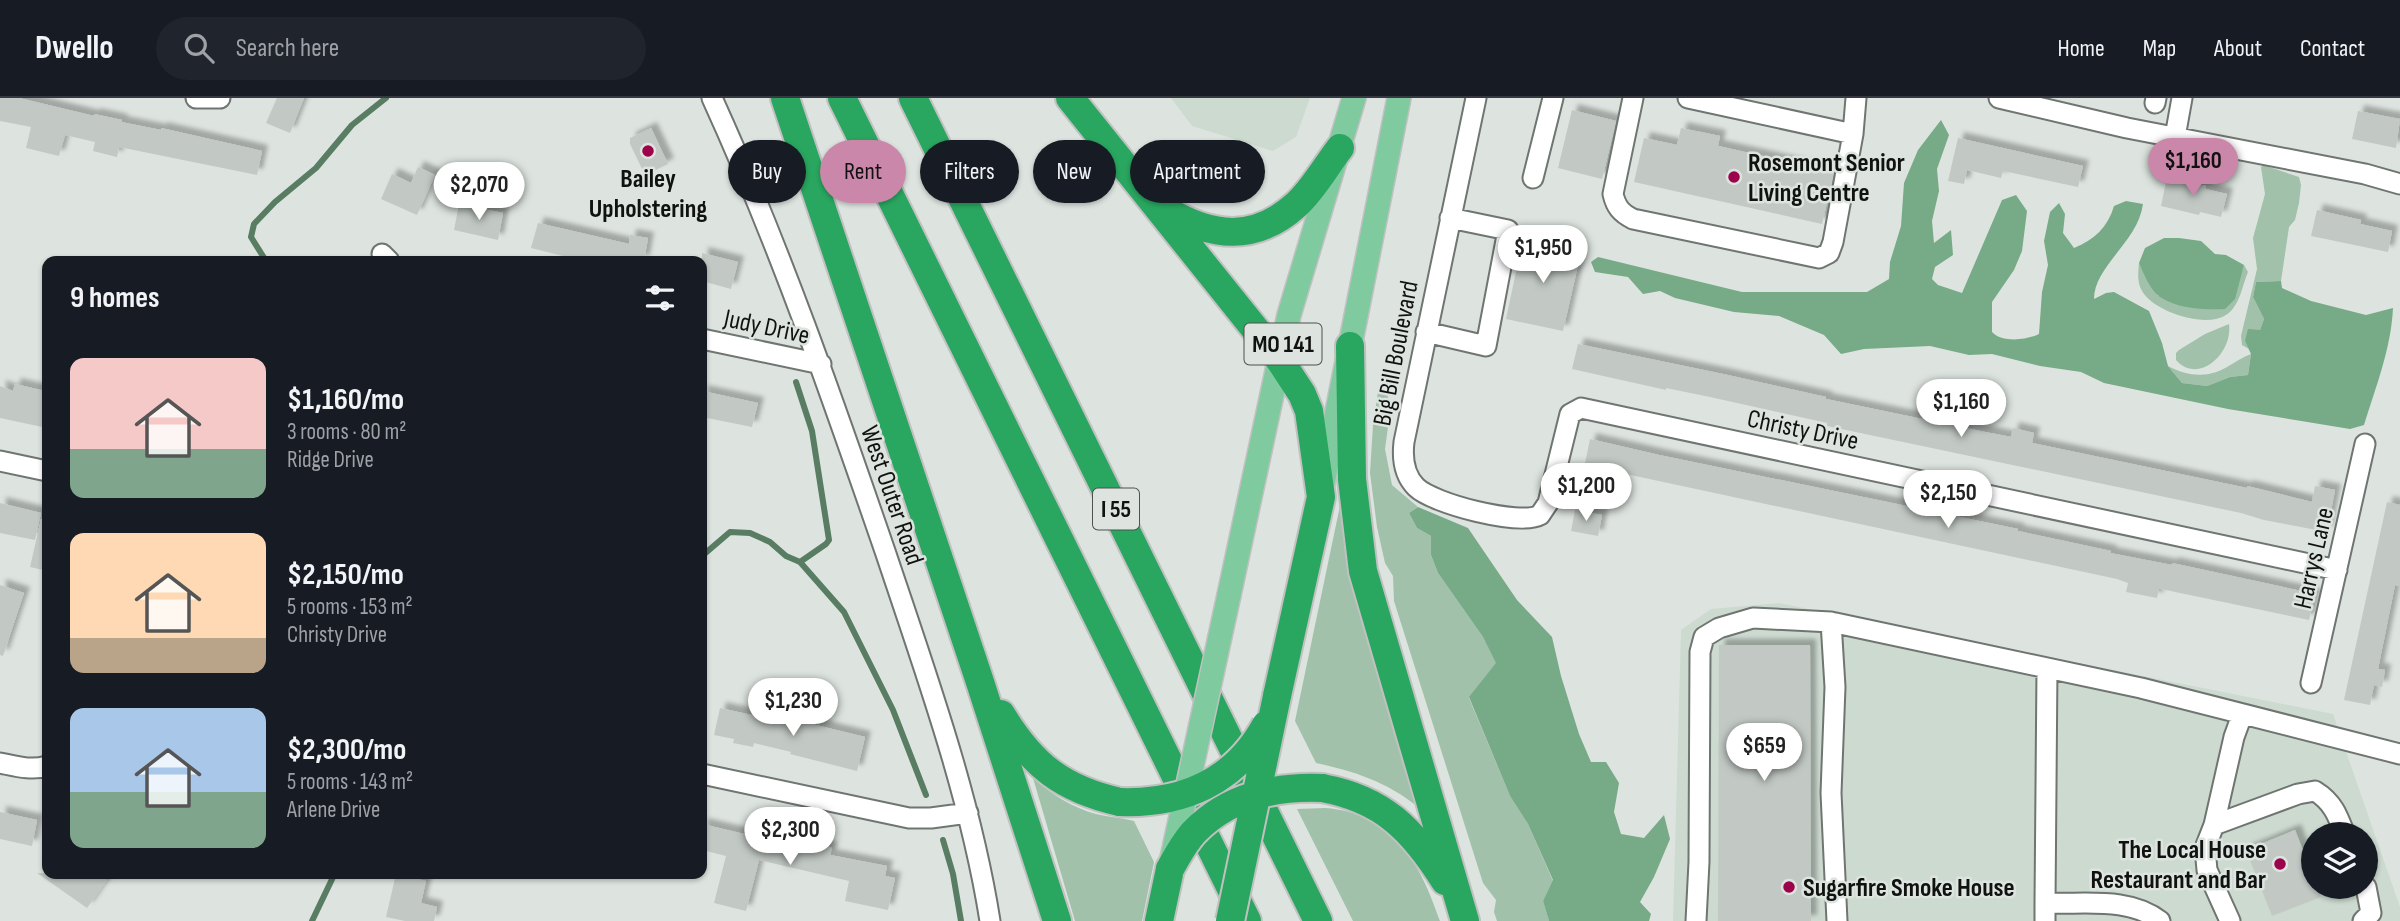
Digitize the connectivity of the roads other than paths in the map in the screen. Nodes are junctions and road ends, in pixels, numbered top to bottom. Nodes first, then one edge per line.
1 (195, 98) edge
2 (220, 98) edge
3 (712, 98) edge
4 (785, 98) edge
5 (842, 98) edge
6 (913, 98) edge
7 (1070, 98) edge
8 (1354, 98) edge
9 (1399, 98) edge
10 (1476, 98) edge
11 (1553, 98) edge
12 (1633, 98) edge
13 (1688, 98) edge
14 (1856, 98) edge
15 (1999, 98) edge
16 (2182, 98) edge
17 (1718, 101) edge
18 (1853, 134) junction
19 (2175, 138) junction
20 (1339, 148) junction
21 (1532, 178) dead end
22 (2400, 184) edge
23 (1157, 204) junction
24 (1450, 218) junction
25 (1426, 332) junction
26 (707, 340) edge
27 (1350, 346) junction
28 (1279, 359) junction
29 (821, 364) junction
30 (2365, 444) dead end
31 (0, 461) edge
32 (42, 470) edge
33 (1321, 497) junction
34 (1540, 515) joint
35 (2337, 570) junction
36 (1831, 622) junction
37 (2048, 668) junction
38 (979, 679) junction
39 (2311, 683) dead end
40 (1276, 703) junction
41 (2242, 715) junction
42 (2400, 754) edge
43 (0, 763) edge
44 (42, 767) edge
45 (707, 775) edge
46 (1185, 794) junction
47 (1256, 794) junction
48 (968, 813) junction
49 (2340, 822) edge
50 (2214, 825) junction
51 (1168, 881) junction
52 (2368, 899) edge
53 (1462, 912) edge
54 (2045, 912) edge
55 (990, 921) edge
56 (1057, 921) edge
57 (1158, 921) edge
58 (1230, 921) edge
59 (1247, 921) edge
60 (1318, 921) edge
61 (1696, 921) edge
62 (1837, 921) edge
63 (2160, 921) edge
64 (2230, 921) edge
65 (2363, 921) edge

1 - 2 street
3 - 29 street, West Outer Road
4 - 38 highway
5 - 59 highway, I 55
6 - 60 highway, I 55
7 - 23 highway
8 - 20 main road, MO 141
9 - 27 main road, MO 141
10 - 24 street, Big Bill Boulevard
11 - 21 street
12 - 18 street
13 - 17 street
14 - 18 street
15 - 19 street
16 - 19 street
17 - 18 street
19 - 22 street
20 - 23 highway
20 - 28 main road, MO 141
23 - 28 highway
24 - 25 street, Big Bill Boulevard
24 - 25 street
25 - 34 street, Big Bill Boulevard
26 - 29 street, Judy Drive
27 - 33 main road, MO 141
27 - 53 highway
28 - 33 highway
28 - 46 main road, MO 141, bridge
29 - 48 street, West Outer Road
30 - 35 street, Harrys Lane
31 - 32 street
33 - 40 highway, MO 141
34 - 35 street, Christy Drive
35 - 39 street, Harrys Lane
36 - 37 street
36 - 61 street
36 - 62 street
37 - 41 street
37 - 54 street
38 - 46 highway, bridge
38 - 56 highway
40 - 46 highway, bridge
40 - 47 highway, MO 141, bridge
41 - 42 street
41 - 50 street
43 - 44 street
45 - 48 street
46 - 51 main road, MO 141, bridge
47 - 51 highway, bridge
47 - 53 highway, bridge
47 - 58 highway, MO 141, bridge
48 - 55 street, West Outer Road
49 - 50 street
50 - 64 street
51 - 57 highway, MO 141
52 - 65 street
54 - 63 street

